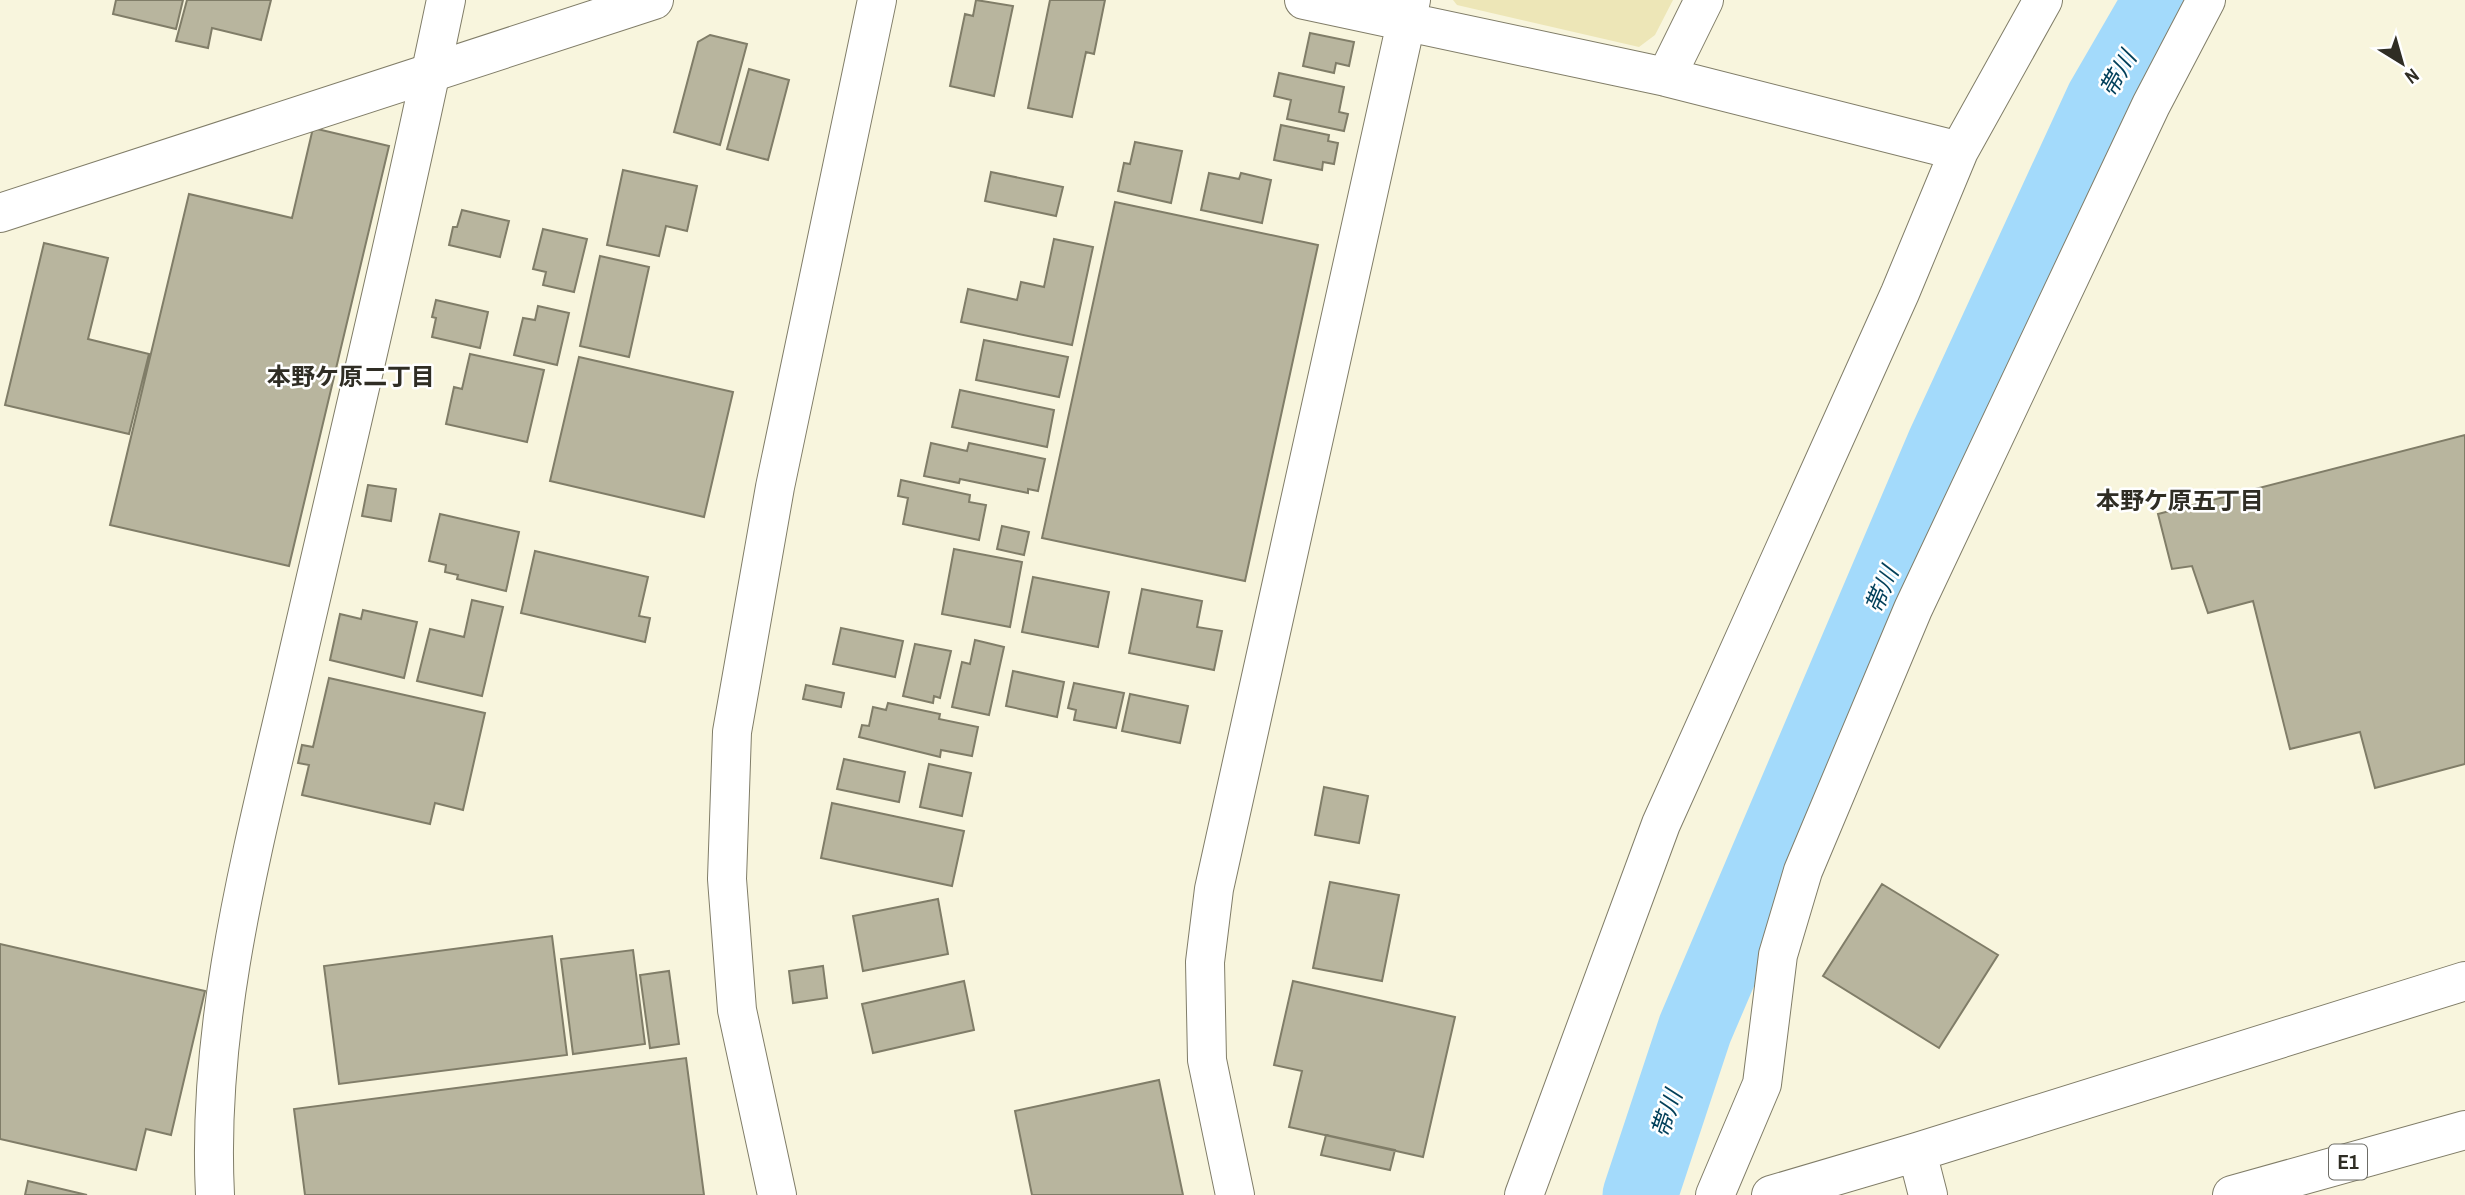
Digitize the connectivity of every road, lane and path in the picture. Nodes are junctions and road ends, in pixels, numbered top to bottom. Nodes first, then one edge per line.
1 (446, 0) edge
2 (654, 0) edge
3 (877, 0) edge
4 (1304, 0) edge
5 (1704, 0) edge
6 (2043, 0) edge
7 (2206, 0) edge
8 (1408, 11) edge
9 (430, 73) junction
10 (1666, 77) junction
11 (1959, 151) junction
12 (0, 213) edge
13 (2465, 981) edge
14 (2465, 1130) edge
15 (1917, 1152) junction
16 (215, 1195) edge
17 (777, 1195) edge
18 (1236, 1195) edge
19 (1524, 1195) edge
20 (1715, 1195) edge
21 (1771, 1195) edge
22 (1928, 1195) edge
23 (2232, 1195) edge

1 - 9 main road
2 - 9 main road
3 - 17 main road
4 - 8 main road
5 - 10 main road
6 - 11 main road
7 - 20 main road
8 - 10 main road
8 - 18 main road
9 - 12 main road
9 - 16 main road
10 - 11 main road
11 - 19 main road
13 - 15 main road
14 - 23 main road, E1
15 - 21 main road
15 - 22 main road

